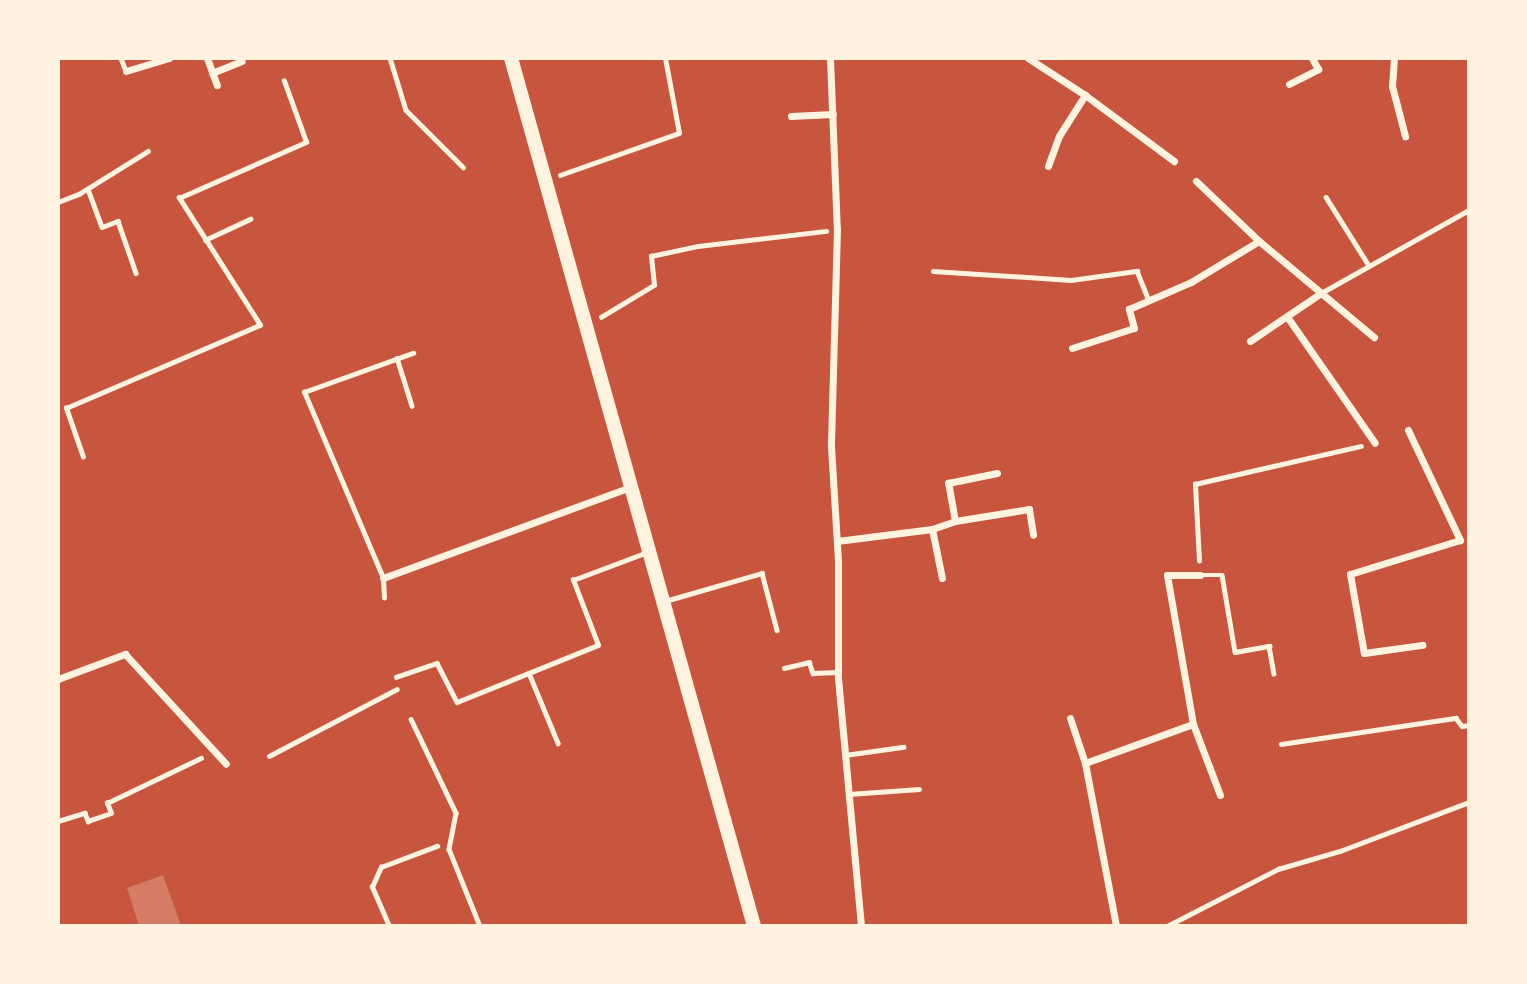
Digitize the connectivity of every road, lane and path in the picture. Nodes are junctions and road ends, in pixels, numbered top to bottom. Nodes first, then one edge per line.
1 (121, 58) edge
2 (169, 58) edge
3 (207, 58) edge
4 (390, 58) edge
5 (511, 58) edge
6 (665, 58) edge
7 (830, 58) edge
8 (1028, 58) edge
9 (1312, 58) edge
10 (1394, 58) edge
11 (242, 61) dead end
12 (126, 71) joint
13 (212, 73) junction
14 (284, 81) dead end
15 (1289, 84) dead end
16 (217, 85) dead end
17 (1085, 95) junction
18 (833, 114) junction
19 (791, 116) dead end
20 (1405, 136) dead end
21 (148, 151) dead end
22 (1174, 161) dead end
23 (463, 166) dead end
24 (1048, 166) dead end
25 (546, 180) junction
26 (1196, 181) dead end
27 (88, 189) junction
28 (1326, 197) dead end
29 (58, 202) edge
30 (1469, 210) edge
31 (250, 219) dead end
32 (837, 229) junction
33 (205, 240) junction
34 (1259, 241) junction
35 (1368, 264) junction
36 (933, 271) dead end
37 (136, 274) dead end
38 (1321, 293) junction
39 (1149, 300) junction
40 (1288, 317) junction
41 (586, 326) junction
42 (1374, 337) dead end
43 (1250, 341) dead end
44 (1072, 348) dead end
45 (413, 353) dead end
46 (397, 358) junction
47 (412, 405) dead end
48 (1408, 430) dead end
49 (1375, 443) joint
50 (83, 457) dead end
51 (997, 473) dead end
52 (631, 486) junction
53 (955, 521) junction
54 (932, 529) junction
55 (1033, 535) dead end
56 (836, 541) junction
57 (649, 551) junction
58 (1200, 575) junction
59 (383, 578) junction
60 (942, 578) dead end
61 (384, 598) dead end
62 (663, 601) junction
63 (777, 630) dead end
64 (1422, 645) dead end
65 (784, 668) dead end
66 (838, 671) junction
67 (529, 673) junction
68 (1274, 674) dead end
69 (396, 677) dead end
70 (58, 679) edge
71 (397, 689) dead end
72 (1070, 718) dead end
73 (411, 719) dead end
74 (1193, 724) junction
75 (1469, 725) edge
76 (558, 743) dead end
77 (1281, 744) dead end
78 (903, 747) dead end
79 (214, 751) junction
80 (845, 755) junction
81 (269, 756) dead end
82 (1085, 762) junction
83 (226, 764) dead end
84 (919, 789) dead end
85 (849, 794) junction
86 (1220, 795) dead end
87 (1469, 802) edge
88 (58, 821) edge
89 (451, 841) junction
90 (389, 926) edge
91 (481, 926) edge
92 (754, 926) edge
93 (861, 926) edge
94 (1116, 926) edge
95 (1167, 926) edge

1 - 12 lane
2 - 12 street
3 - 13 street
4 - 23 lane
5 - 25 main road
6 - 25 path
7 - 18 street
8 - 17 street
9 - 15 street
10 - 20 street
11 - 13 street
13 - 16 street
14 - 33 lane
17 - 22 street
17 - 24 street
18 - 19 street
18 - 32 street
21 - 27 lane
25 - 41 main road
26 - 34 street
27 - 29 lane
27 - 37 lane
28 - 35 lane
30 - 35 lane
31 - 33 lane
32 - 41 path
32 - 56 street
33 - 50 lane
34 - 38 street
34 - 39 street
35 - 38 lane
36 - 39 lane
38 - 40 street
38 - 42 street
39 - 44 street
40 - 43 street
40 - 49 street
41 - 52 main road
45 - 46 lane
46 - 47 lane
46 - 59 lane
48 - 64 street
49 - 58 path
51 - 53 street
52 - 57 main road
52 - 59 street
53 - 54 street
53 - 55 street
54 - 56 street
54 - 60 street
56 - 66 street
57 - 62 main road
57 - 67 lane
58 - 68 lane
58 - 74 street
59 - 61 lane
62 - 63 lane
62 - 92 main road
65 - 66 lane
66 - 80 street
67 - 69 lane
67 - 76 lane
70 - 79 street
71 - 81 lane
72 - 82 street
73 - 89 lane
74 - 82 street
74 - 86 street
75 - 77 lane
78 - 80 lane
79 - 83 street
79 - 88 path
80 - 85 street
82 - 94 street
84 - 85 lane
85 - 93 street
87 - 95 path
89 - 90 path
89 - 91 lane

